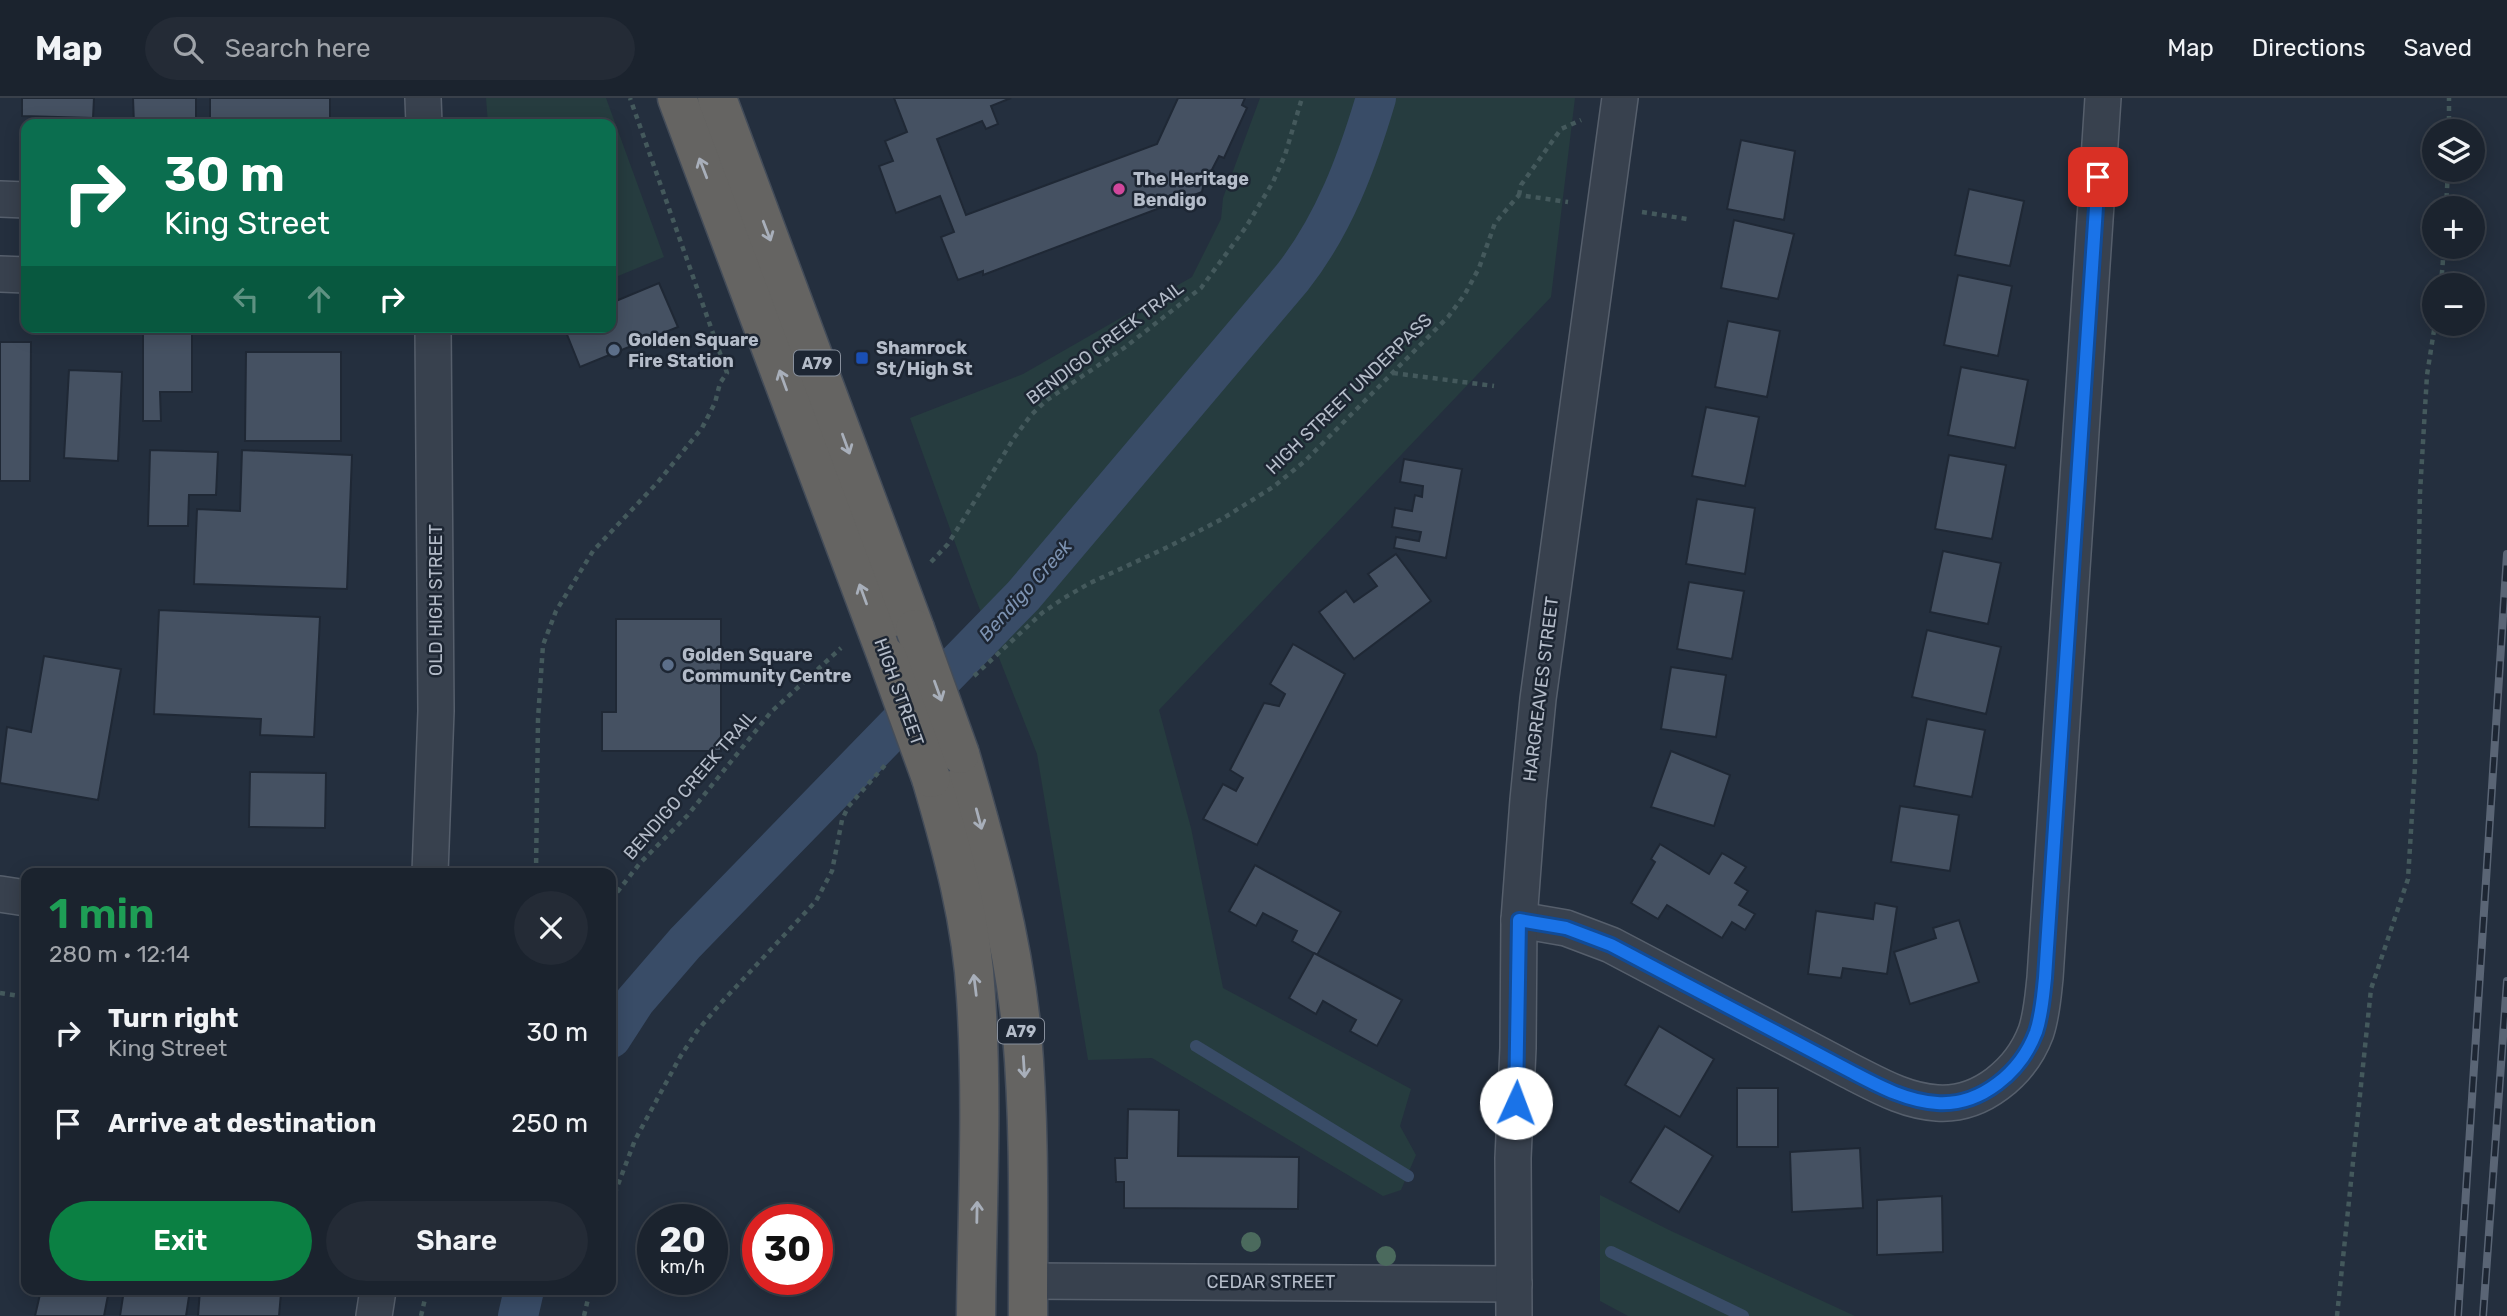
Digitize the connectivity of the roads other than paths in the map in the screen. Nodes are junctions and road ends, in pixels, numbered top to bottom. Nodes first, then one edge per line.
1 (423, 98) edge
2 (677, 98) edge
3 (717, 98) edge
4 (2103, 98) edge
5 (1620, 101) edge
6 (424, 119) edge
7 (0, 199) edge
8 (21, 200) edge
9 (0, 274) edge
10 (21, 275) edge
11 (433, 333) edge
12 (429, 868) edge
13 (0, 894) edge
14 (21, 897) edge
15 (1519, 920) junction
16 (378, 1295) edge
17 (976, 1298) edge
18 (1028, 1298) edge
19 (1514, 1300) edge
20 (374, 1316) edge

1 - 6 street
17 -> 2 highway, HIGH STREET / A79, bridge
3 -> 18 highway, HIGH STREET / A79, bridge
4 - 15 street
5 - 15 street, HARGREAVES STREET
7 - 8 street
9 - 10 street
11 - 12 street, OLD HIGH STREET
13 - 14 street
15 - 19 street, HARGREAVES STREET
16 - 20 street
17 - 18 highway
18 - 19 street, CEDAR STREET

